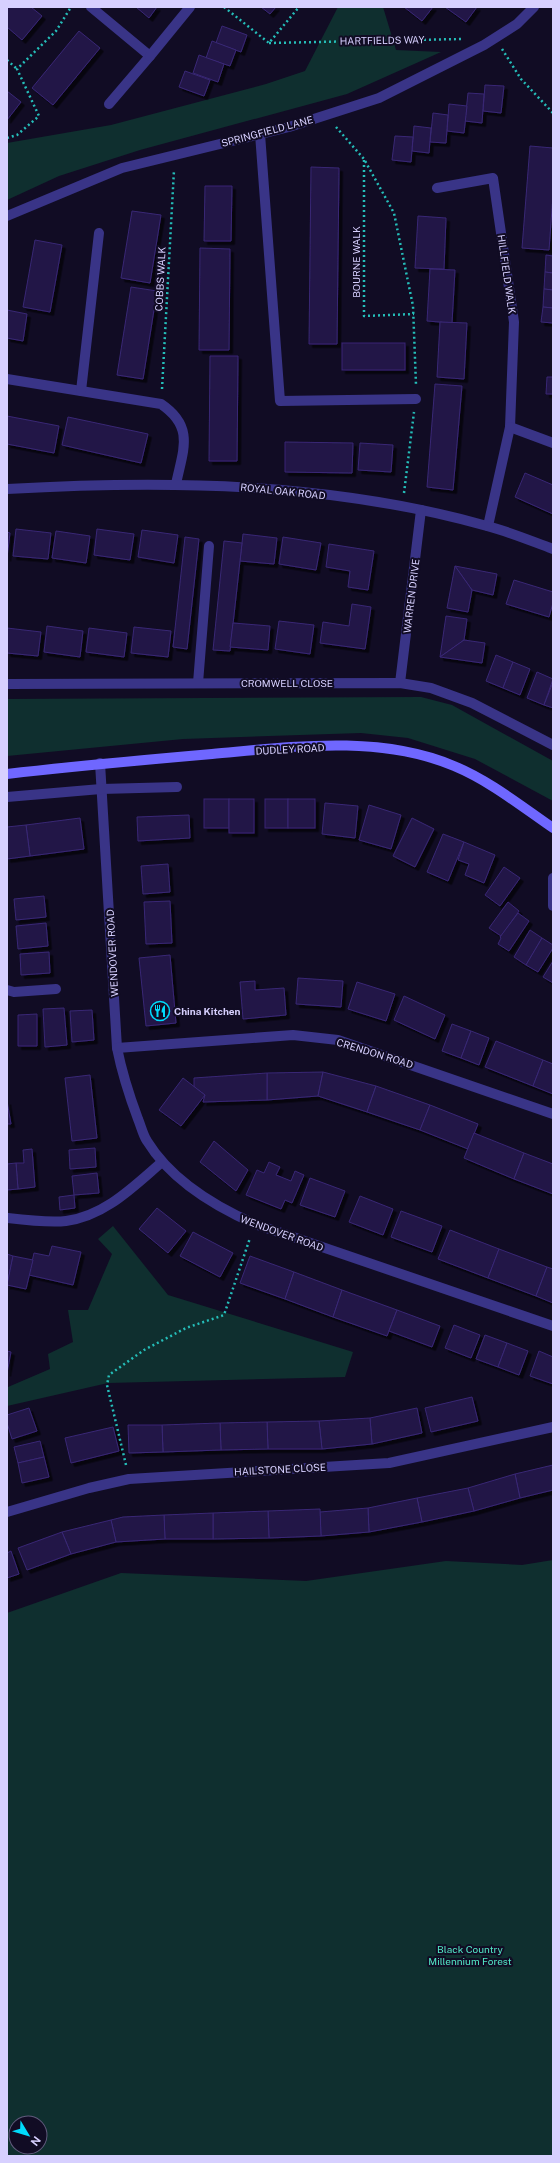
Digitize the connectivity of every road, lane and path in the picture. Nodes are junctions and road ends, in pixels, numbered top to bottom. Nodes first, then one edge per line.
1 (71, 7) edge
2 (92, 7) edge
3 (190, 7) edge
4 (224, 7) edge
5 (299, 7) edge
6 (534, 7) edge
7 (495, 38) junction
8 (464, 39) dead end
9 (269, 43) junction
10 (150, 56) junction
11 (7, 60) edge
12 (17, 69) junction
13 (109, 104) dead end
14 (553, 113) edge
15 (326, 114) junction
16 (260, 134) junction
17 (7, 138) edge
18 (175, 154) junction
19 (364, 159) junction
20 (437, 188) dead end
21 (7, 216) edge
22 (99, 233) dead end
23 (414, 314) junction
24 (7, 379) edge
25 (81, 391) junction
26 (416, 399) junction
27 (161, 404) junction
28 (510, 427) junction
29 (553, 442) edge
30 (176, 484) junction
31 (7, 489) edge
32 (421, 510) junction
33 (488, 526) junction
34 (209, 546) dead end
35 (553, 549) edge
36 (198, 683) junction
37 (400, 683) junction
38 (7, 684) edge
39 (553, 746) edge
40 (100, 764) junction
41 (7, 774) edge
42 (177, 787) dead end
43 (101, 789) junction
44 (7, 797) edge
45 (553, 828) edge
46 (553, 878) edge
47 (553, 906) edge
48 (56, 988) dead end
49 (7, 990) edge
50 (117, 1048) junction
51 (553, 1114) edge
52 (162, 1162) junction
53 (7, 1218) edge
54 (255, 1224) junction
55 (553, 1326) edge
56 (553, 1428) edge
57 (129, 1479) junction
58 (7, 1512) edge

1 - 12 path
2 - 10 street
3 - 10 street
4 - 9 path
5 - 9 path
6 - 7 street, SPRINGFIELD LANE
7 - 14 path
7 - 15 street, SPRINGFIELD LANE
8 - 9 path, HARTFIELDS WAY
10 - 13 street
11 - 12 path
12 - 17 path
15 - 16 street, SPRINGFIELD LANE
15 - 19 path
16 - 18 street, SPRINGFIELD LANE
16 - 26 street
18 - 21 street, SPRINGFIELD LANE
18 - 27 path, COBBS WALK
19 - 23 path
19 - 23 path, BOURNE WALK
20 - 28 street, HILLFIELD WALK
22 - 25 street
23 - 26 path
24 - 25 street
25 - 27 street
26 - 32 path
27 - 30 street
28 - 29 street
28 - 33 street, HILLFIELD WALK
30 - 31 street, ROYAL OAK ROAD
30 - 32 street, ROYAL OAK ROAD
32 - 33 street, ROYAL OAK ROAD
32 - 37 street, WARREN DRIVE
33 - 35 street, ROYAL OAK ROAD
34 - 36 street
36 - 37 street, CROMWELL CLOSE
36 - 38 street, CROMWELL CLOSE
37 - 39 street, CROMWELL CLOSE
40 - 41 main road, DUDLEY ROAD
40 - 43 street, WENDOVER ROAD
40 - 45 main road, DUDLEY ROAD
42 - 43 street
43 - 44 street
43 - 50 street, WENDOVER ROAD
46 - 47 street
48 - 49 street
50 - 51 street, CRENDON ROAD
50 - 52 street, WENDOVER ROAD
52 - 53 street
52 - 54 street, WENDOVER ROAD
54 - 55 street, WENDOVER ROAD
54 - 57 path
56 - 57 street, HAILSTONE CLOSE
57 - 58 street, HAILSTONE CLOSE

